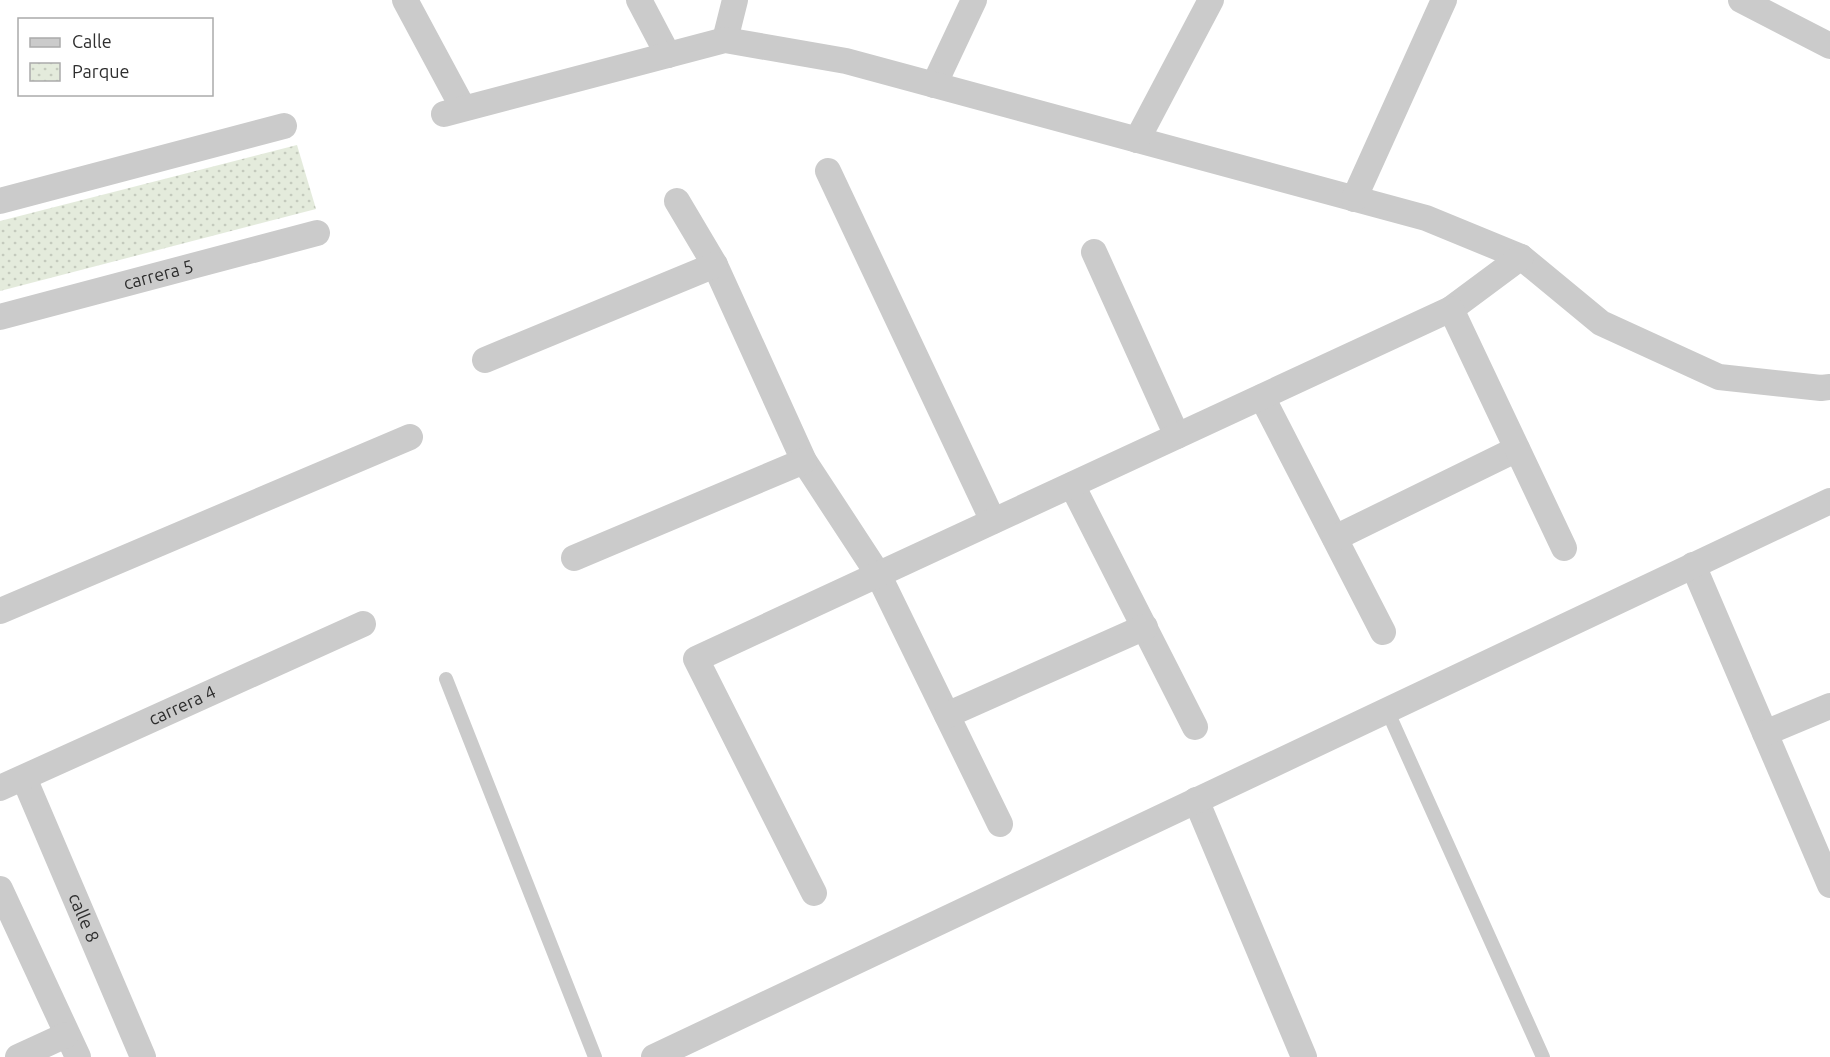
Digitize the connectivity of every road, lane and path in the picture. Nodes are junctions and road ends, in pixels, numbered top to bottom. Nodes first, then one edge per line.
1 (405, 0) edge
2 (639, 0) edge
3 (735, 0) edge
4 (974, 0) edge
5 (1211, 0) edge
6 (1444, 0) edge
7 (1741, 0) edge
8 (725, 40) junction
9 (1830, 46) edge
10 (668, 55) junction
11 (934, 85) junction
12 (284, 126) dead end
13 (1137, 140) junction
14 (828, 171) dead end
15 (1354, 199) junction
16 (0, 201) edge
17 (677, 201) dead end
18 (317, 233) dead end
19 (1094, 252) dead end
20 (1521, 257) junction
21 (715, 265) junction
22 (1451, 309) junction
23 (0, 317) edge
24 (485, 360) dead end
25 (1830, 387) edge
26 (1262, 397) junction
27 (1177, 436) junction
28 (410, 437) dead end
29 (1517, 449) junction
30 (804, 461) junction
31 (1072, 484) junction
32 (1830, 501) edge
33 (993, 521) junction
34 (1335, 538) junction
35 (1564, 548) dead end
36 (574, 558) dead end
37 (1693, 565) junction
38 (878, 574) junction
39 (0, 611) edge
40 (363, 624) dead end
41 (1145, 627) junction
42 (1383, 632) dead end
43 (446, 679) dead end
44 (1830, 706) edge
45 (1387, 710) junction
46 (947, 715) junction
47 (1196, 727) dead end
48 (1765, 733) junction
49 (24, 778) junction
50 (0, 788) edge
51 (1196, 800) junction
52 (1000, 824) dead end
53 (1830, 885) edge
54 (0, 889) edge
55 (814, 893) dead end
56 (72, 1046) edge
57 (706, 1046) edge
58 (18, 1057) edge
59 (143, 1057) edge
60 (595, 1057) edge
61 (654, 1057) edge
62 (1304, 1057) edge
63 (1543, 1057) edge

1 - 10 street
2 - 10 street
3 - 8 street
4 - 11 street
5 - 13 street
6 - 15 street
7 - 9 street
8 - 10 street
8 - 11 street
11 - 13 street
12 - 16 street
13 - 15 street
14 - 33 street
15 - 20 street
17 - 21 street
18 - 23 street, carrera 5
19 - 27 street
20 - 22 street
20 - 25 street
21 - 24 street
21 - 30 street
22 - 26 street
22 - 29 street
26 - 27 street
26 - 34 street
27 - 31 street
28 - 39 street
29 - 34 street
29 - 35 street
30 - 36 street
30 - 38 street
31 - 33 street
31 - 41 street
32 - 37 street
33 - 38 street
34 - 42 street
37 - 45 street
37 - 48 street
38 - 46 street
38 - 55 street
40 - 49 street, carrera 4
41 - 46 street
41 - 47 street
43 - 60 lane
44 - 48 street
45 - 51 street
45 - 63 lane
46 - 52 street
48 - 53 street
49 - 50 street, carrera 4
49 - 59 street, calle 8
51 - 57 street
51 - 62 street
54 - 56 street
56 - 58 street
57 - 61 street

